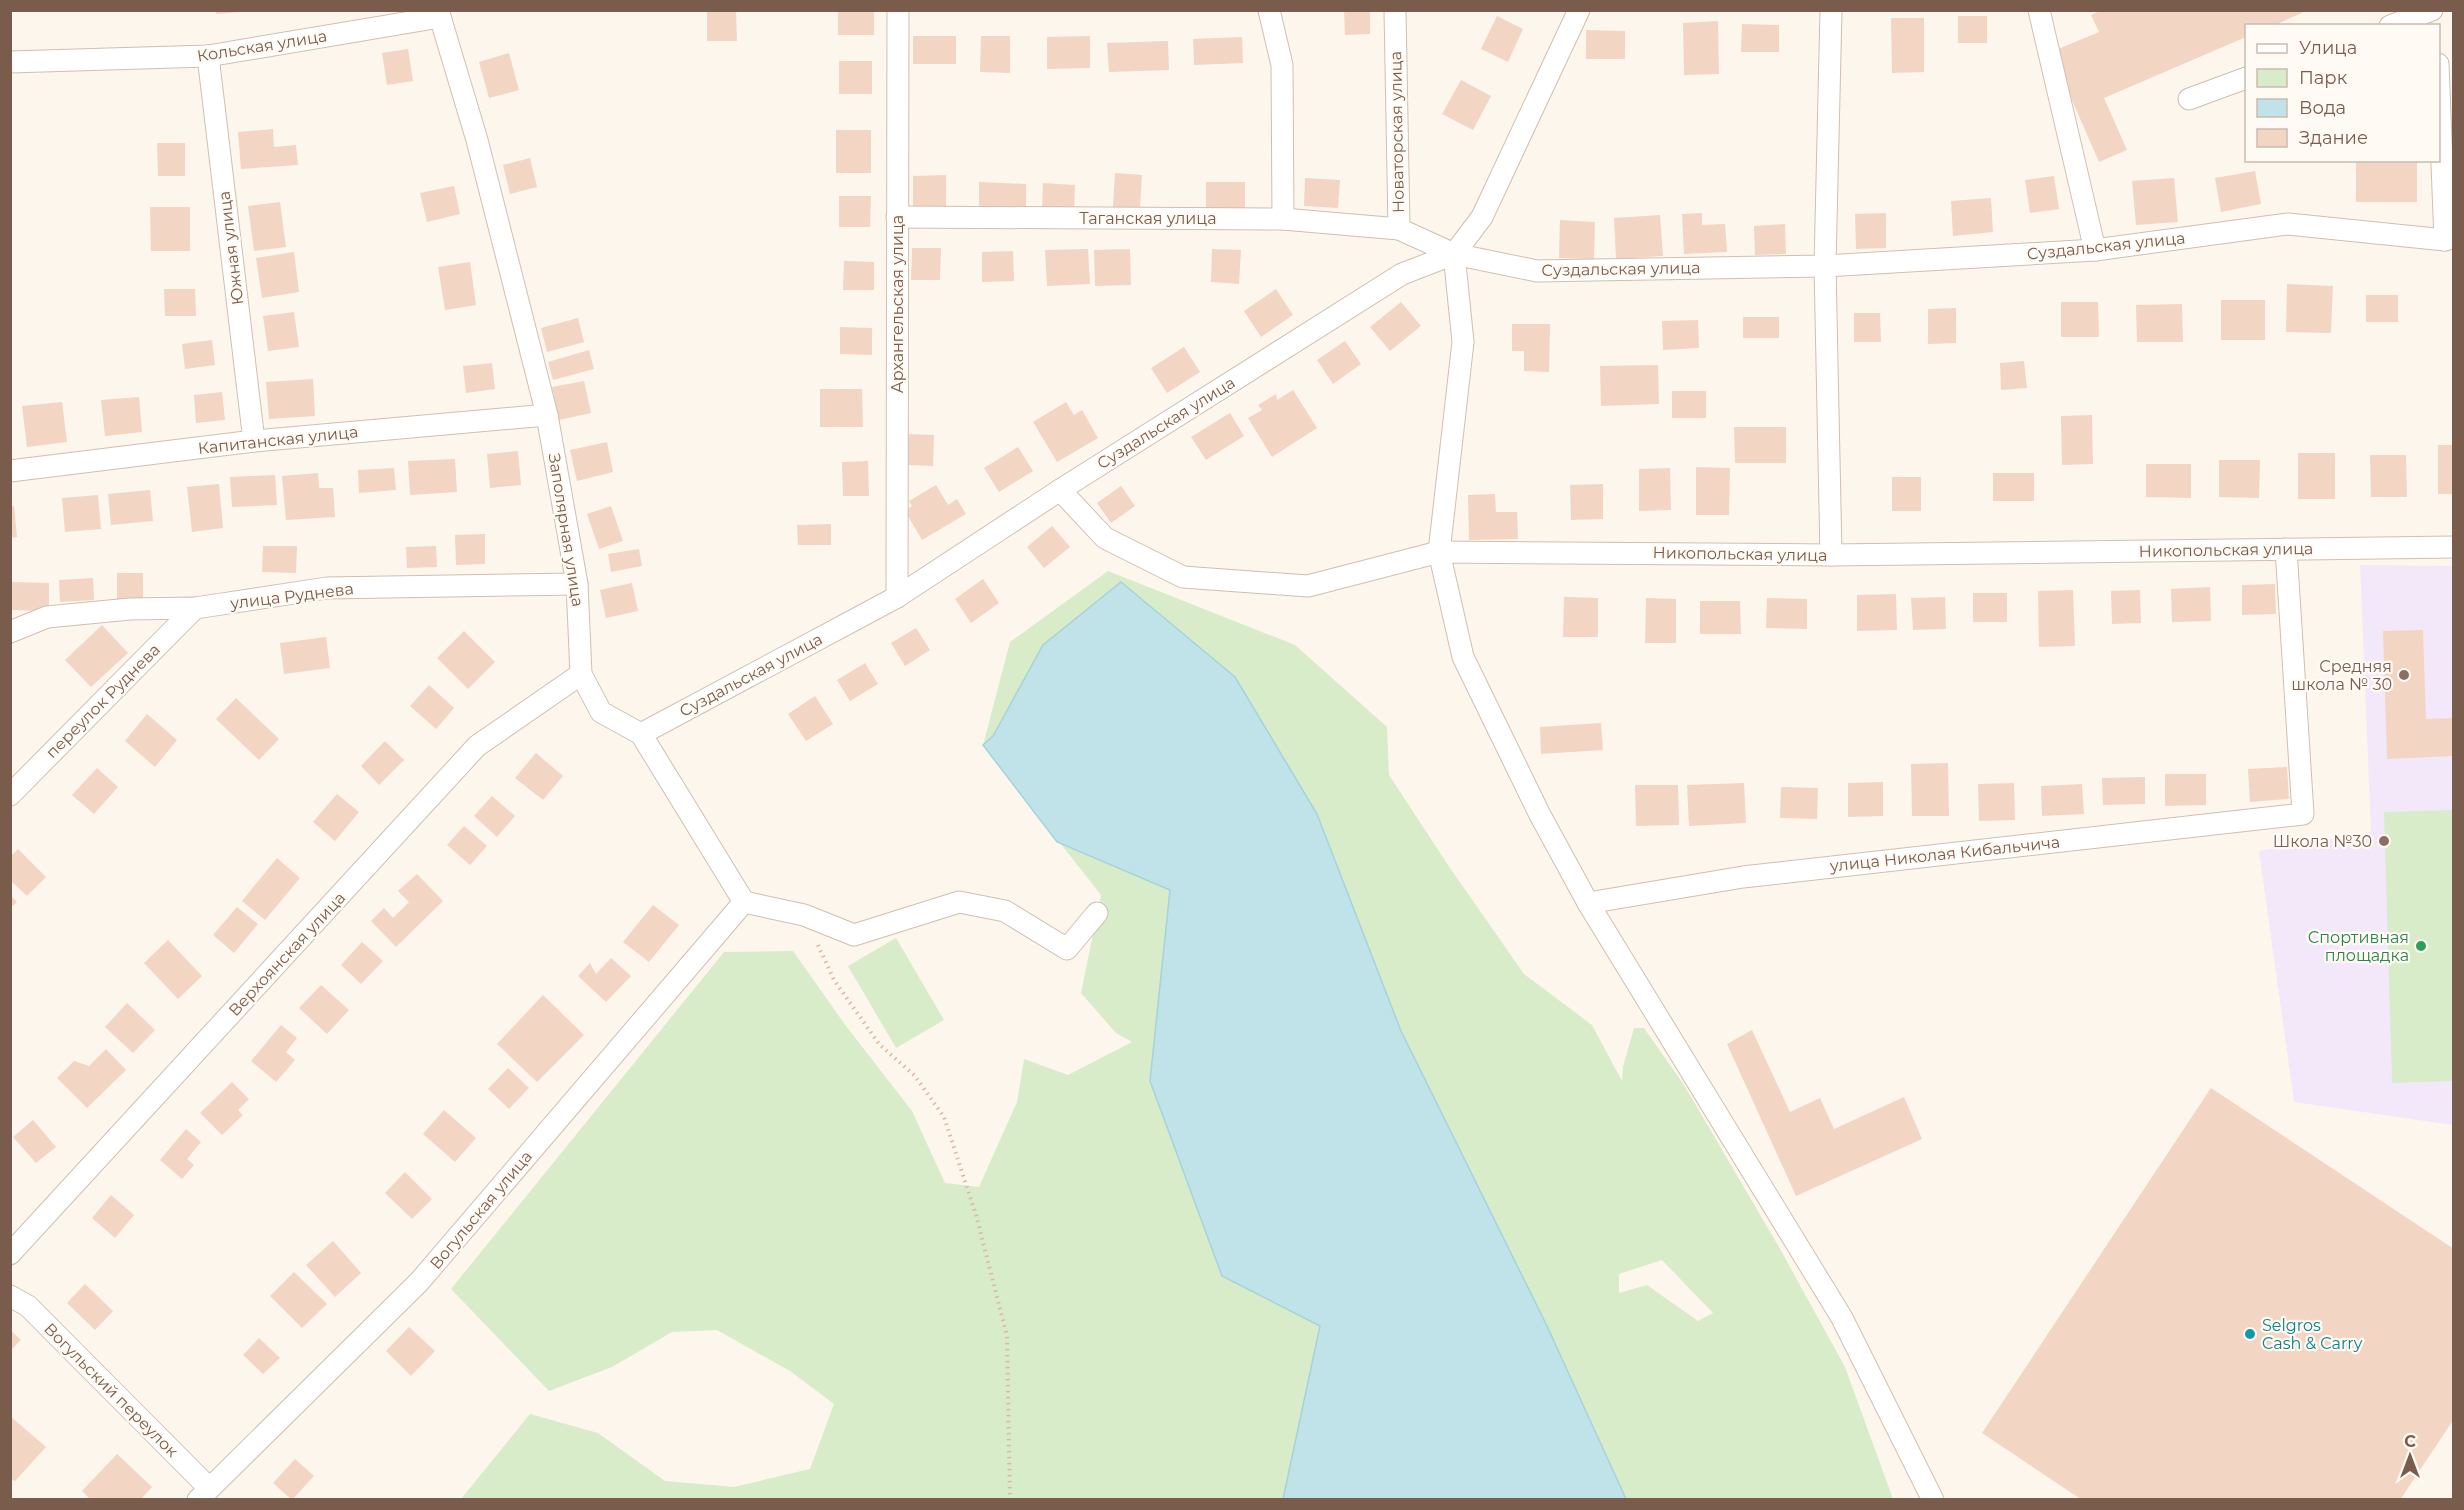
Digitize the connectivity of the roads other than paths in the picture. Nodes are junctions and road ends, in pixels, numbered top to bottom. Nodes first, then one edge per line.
1 (898, 10) edge
2 (1269, 10) edge
3 (1395, 10) edge
4 (1579, 10) edge
5 (1831, 10) edge
6 (2039, 10) edge
7 (2432, 10) edge
8 (439, 14) edge
9 (2395, 24) edge
10 (207, 56) junction
11 (10, 62) edge
12 (2245, 79) edge
13 (2440, 82) edge
14 (2188, 99) dead end
15 (897, 217) junction
16 (1283, 219) junction
17 (1399, 229) junction
18 (2449, 239) edge
19 (2095, 250) junction
20 (1454, 254) junction
21 (1825, 266) junction
22 (547, 415) junction
23 (254, 441) junction
24 (10, 471) edge
25 (1060, 490) junction
26 (2454, 547) edge
27 (2286, 549) junction
28 (1439, 552) junction
29 (1831, 555) junction
30 (577, 584) junction
31 (897, 597) junction
32 (195, 608) junction
33 (10, 632) edge
34 (581, 674) junction
35 (641, 734) junction
36 (10, 795) edge
37 (744, 902) junction
38 (1588, 903) junction
39 (1097, 913) dead end
40 (10, 1254) edge
41 (10, 1296) edge
42 (203, 1494) edge
43 (1933, 1500) edge

1 - 15 street, Архангельская улица
2 - 16 street
3 - 17 street, Новаторская улица
4 - 20 street
5 - 21 street
6 - 19 street
7 - 9 street
8 - 10 street, Кольская улица
8 - 22 street, Заполярная улица
10 - 11 street, Кольская улица
10 - 23 street, Южная улица
12 - 14 street
13 - 18 street
15 - 16 street, Таганская улица
15 - 31 street, Архангельская улица
16 - 17 street, Таганская улица
17 - 20 street, Новаторская улица
18 - 19 street, Суздальская улица
19 - 21 street, Суздальская улица
20 - 21 street, Суздальская улица
20 - 25 street, Суздальская улица
20 - 28 street
21 - 29 street
22 - 23 street, Капитанская улица
22 - 30 street, Заполярная улица
23 - 24 street, Капитанская улица
25 - 28 street, Никопольская улица
25 - 31 street, Суздальская улица
26 - 27 street, Никопольская улица
27 - 29 street, Никопольская улица
27 - 38 street, улица Николая Кибальчича
28 - 29 street, Никопольская улица
28 - 38 street
30 - 32 street, улица Руднева
30 - 34 street, Заполярная улица
31 - 35 street, Суздальская улица
32 - 33 street, улица Руднева
32 - 36 street, переулок Руднева
34 - 35 street, Заполярная улица
34 - 40 street, Верхоянская улица
35 - 37 street, Заполярная улица
37 - 39 street
37 - 42 street, Вогульская улица
38 - 43 street
41 - 42 street, Вогульский переулок

